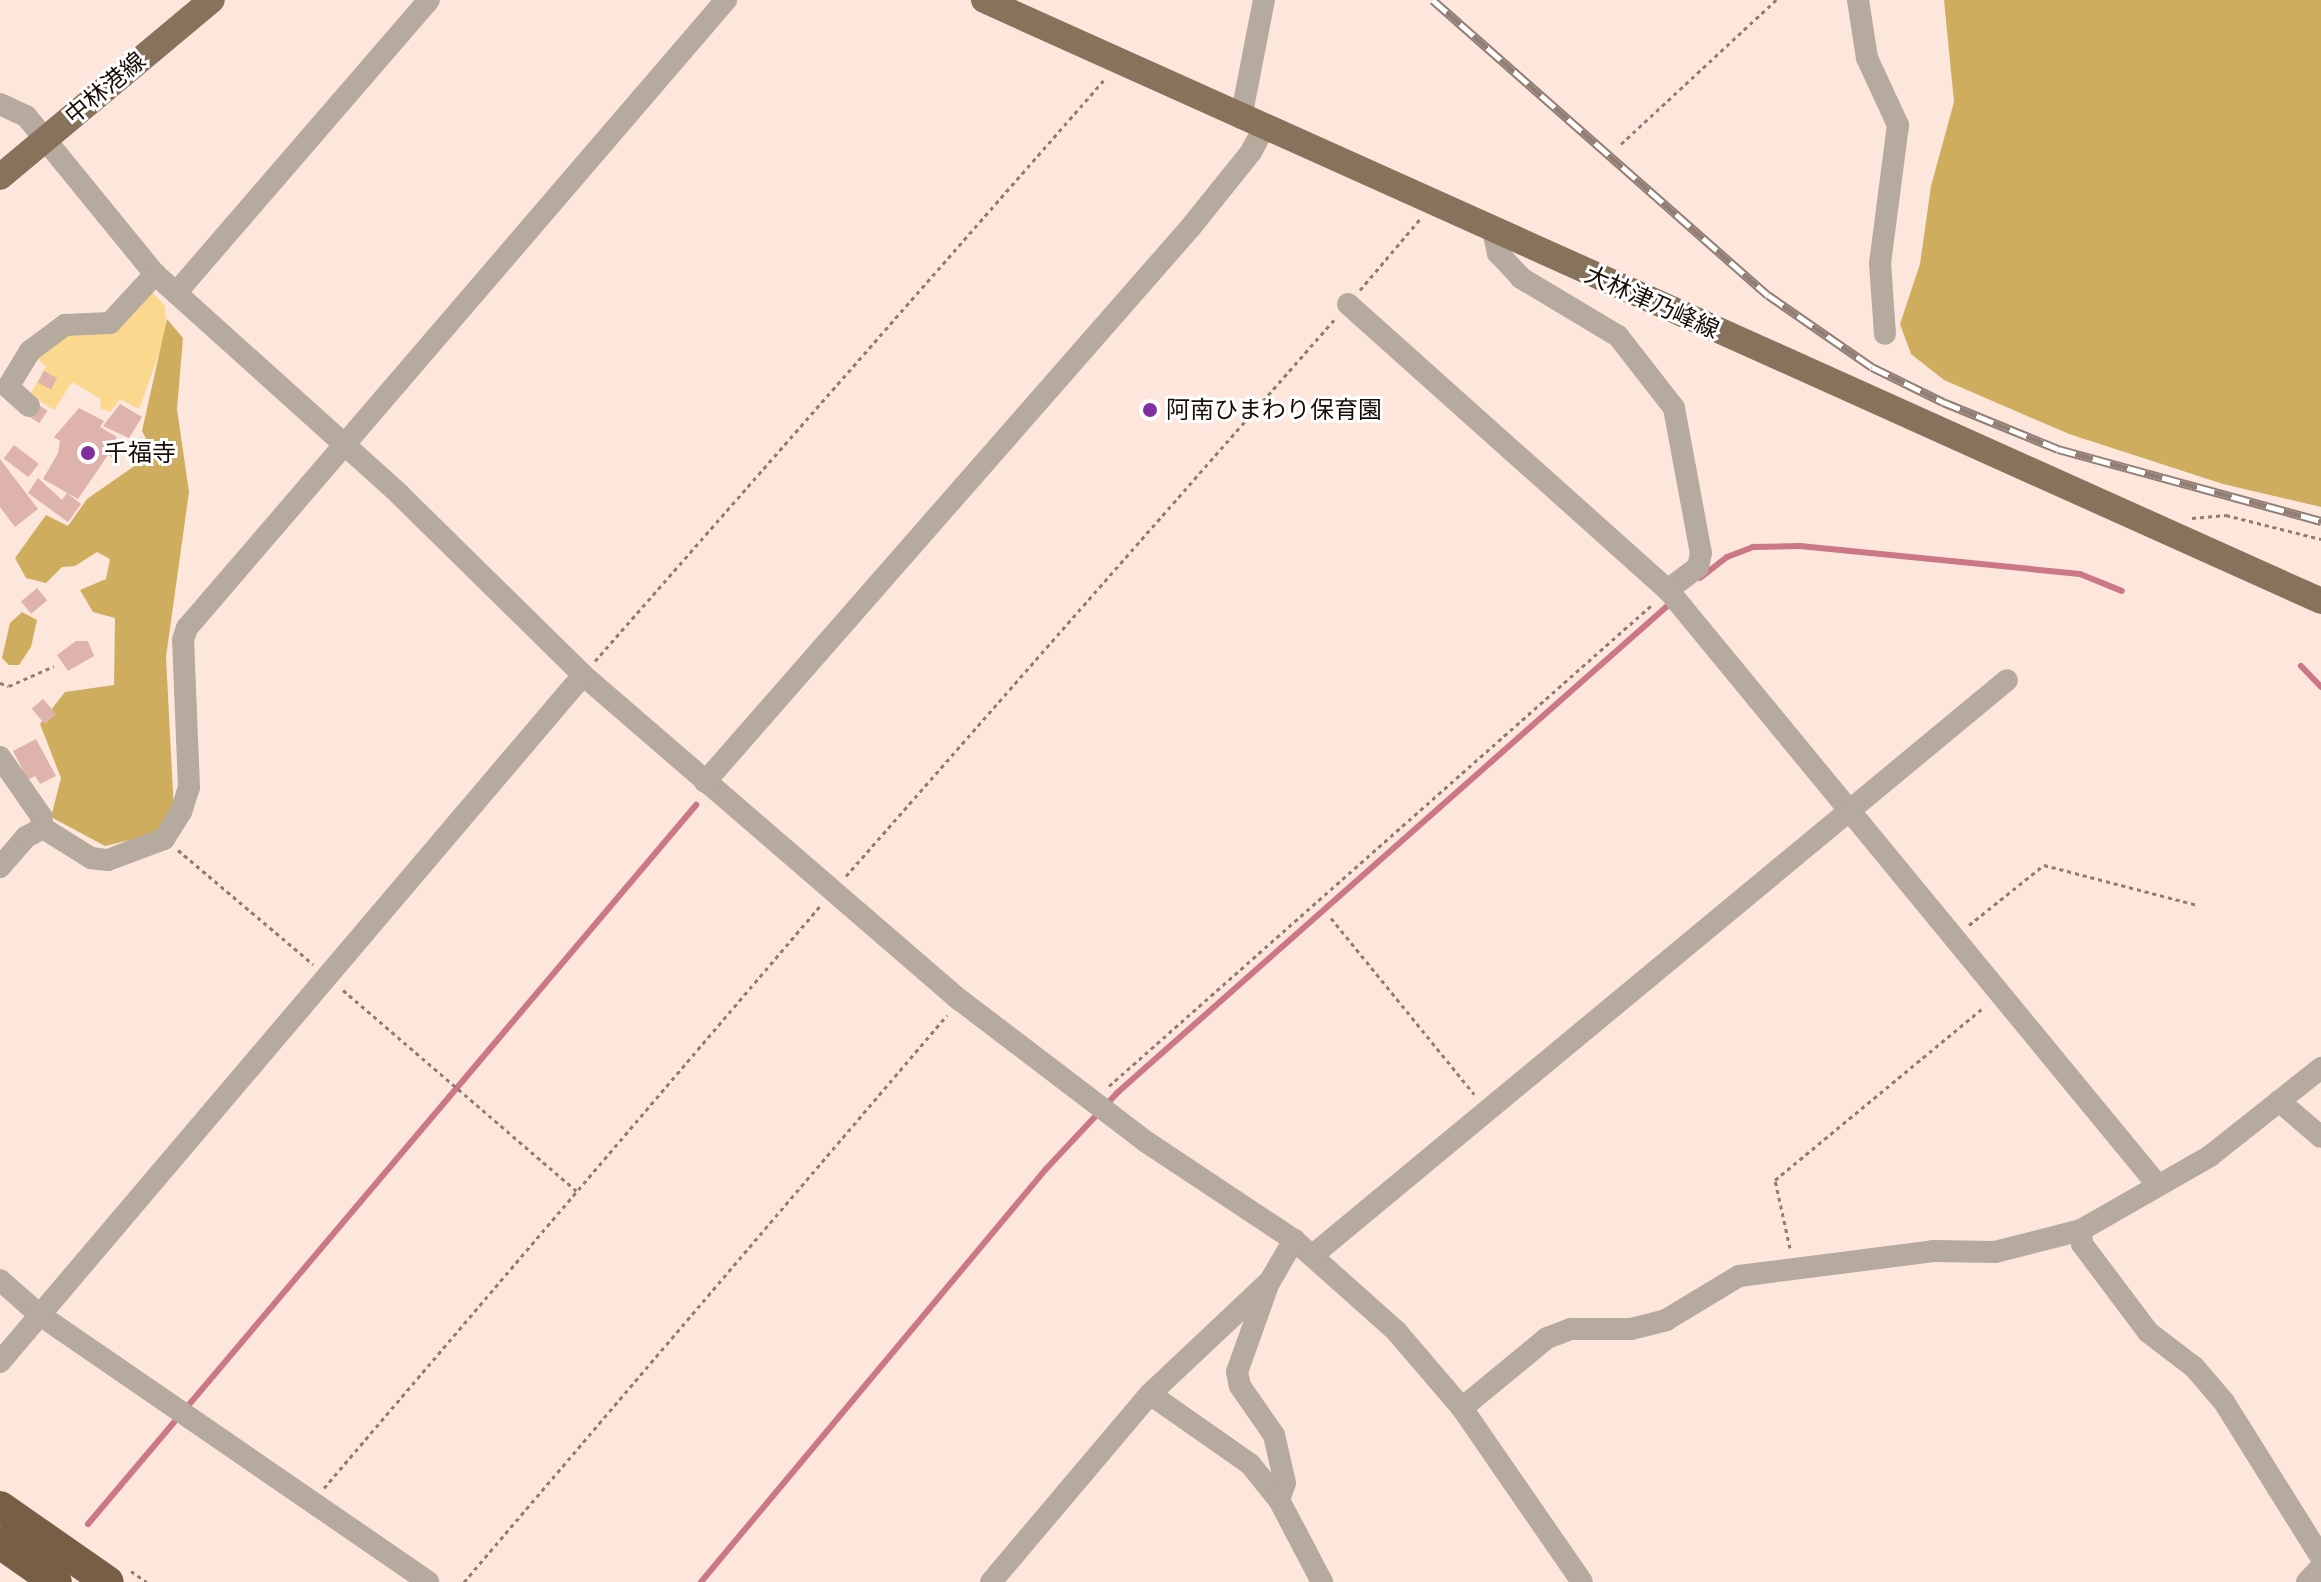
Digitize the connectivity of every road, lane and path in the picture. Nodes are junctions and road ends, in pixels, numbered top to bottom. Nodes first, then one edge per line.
1 (429, 0) edge
2 (726, 0) edge
3 (984, 0) edge
4 (1264, 0) edge
5 (1776, 0) edge
6 (1858, 0) edge
7 (201, 3) edge
8 (1117, 60) junction
9 (0, 104) edge
10 (1253, 123) junction
11 (43, 140) junction
12 (1621, 144) dead end
13 (0, 177) edge
14 (1430, 202) junction
15 (1493, 230) junction
16 (155, 274) junction
17 (176, 293) junction
18 (1348, 304) junction
19 (1885, 334) dead end
20 (4, 388) edge
21 (29, 406) dead end
22 (343, 443) junction
23 (2190, 518) dead end
24 (2321, 539) edge
25 (1673, 595) junction
26 (2321, 601) edge
27 (54, 666) dead end
28 (583, 675) junction
29 (2007, 680) dead end
30 (0, 683) edge
31 (0, 757) edge
32 (705, 782) junction
33 (1851, 810) junction
34 (43, 828) junction
35 (164, 839) junction
36 (0, 867) edge
37 (831, 893) junction
38 (2198, 905) dead end
39 (1331, 918) dead end
40 (1957, 935) junction
41 (326, 975) junction
42 (2002, 992) junction
43 (960, 1000) junction
44 (2321, 1068) edge
45 (2279, 1101) junction
46 (1091, 1102) junction
47 (1487, 1109) junction
48 (2321, 1137) edge
49 (2156, 1183) junction
50 (577, 1191) junction
51 (2081, 1230) junction
52 (1294, 1240) junction
53 (1313, 1255) junction
54 (1790, 1269) junction
55 (0, 1280) edge
56 (1270, 1281) junction
57 (40, 1315) junction
58 (0, 1362) edge
59 (1150, 1394) junction
60 (1462, 1408) junction
61 (314, 1500) junction
62 (1279, 1500) junction
63 (0, 1507) edge
64 (0, 1543) edge
65 (2321, 1557) edge
66 (2321, 1567) edge
67 (56, 1582) edge
68 (108, 1582) edge
69 (428, 1582) edge
70 (464, 1582) edge
71 (991, 1582) edge
72 (1322, 1582) edge
73 (1582, 1582) edge
74 (2307, 1582) edge

1 - 17 street
2 - 22 street
3 - 8 main road, 大林津乃峰線
4 - 10 street
5 - 12 path
6 - 19 street
7 - 11 main road, 中林港線
8 - 10 main road, 大林津乃峰線
8 - 28 path
9 - 11 street
10 - 14 main road, 大林津乃峰線
10 - 32 street
11 - 13 main road, 中林港線
11 - 16 street
14 - 15 main road, 大林津乃峰線
14 - 18 path
15 - 25 street
15 - 26 main road, 大林津乃峰線
16 - 17 street
16 - 20 street
17 - 22 street
18 - 25 street
18 - 37 path
20 - 21 street
22 - 28 street
22 - 35 street
23 - 24 path
25 - 33 street
25 - 46 path
27 - 30 path
28 - 32 street
28 - 41 street
29 - 33 street
31 - 34 street
32 - 37 street
33 - 40 street
33 - 47 street
34 - 35 street
34 - 36 street
35 - 41 path
37 - 43 street
37 - 50 path
38 - 40 path
39 - 47 path
40 - 42 street
41 - 50 path
41 - 57 street
42 - 49 street
42 - 54 path
43 - 46 street
43 - 70 path
44 - 45 street
45 - 48 street
45 - 49 street
46 - 52 street
47 - 53 street
49 - 51 street
50 - 61 path
51 - 54 street
51 - 65 street
52 - 53 street
52 - 56 street
53 - 60 street
54 - 60 street
55 - 57 street
56 - 59 street
56 - 62 street
57 - 58 street
57 - 61 street
59 - 62 street
59 - 71 street
60 - 73 street
61 - 69 street
62 - 72 street
63 - 68 highway
64 - 67 highway
66 - 74 street

